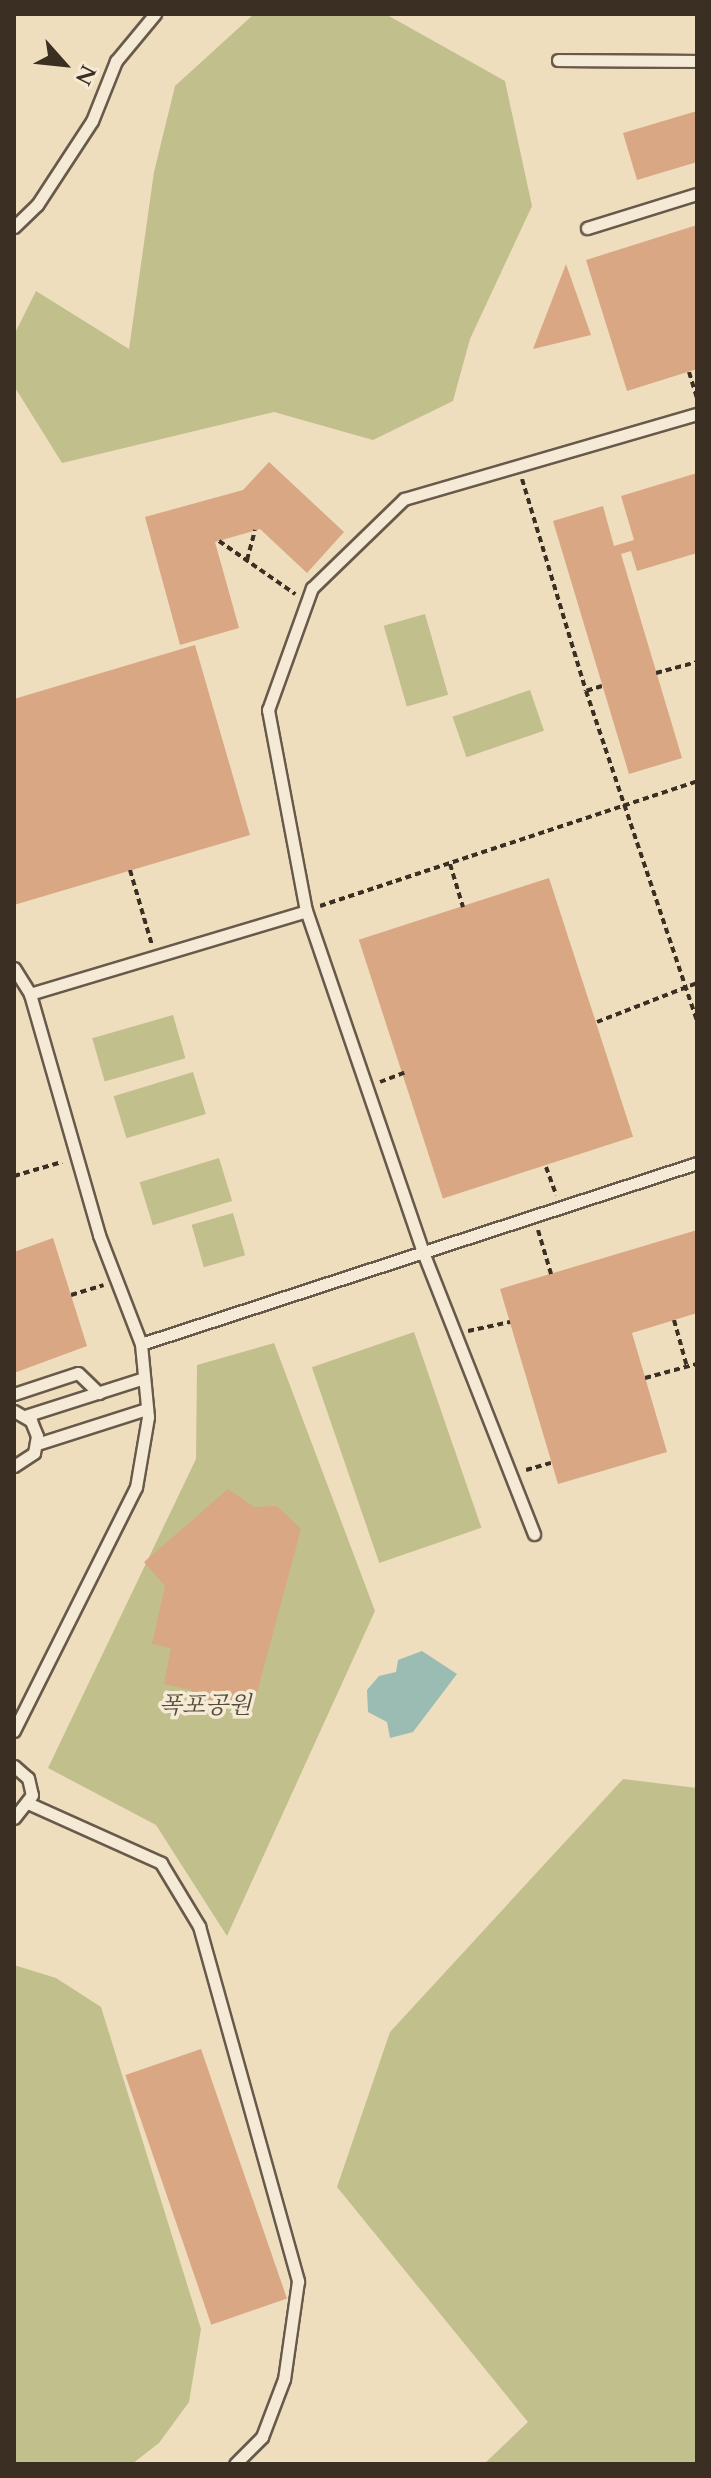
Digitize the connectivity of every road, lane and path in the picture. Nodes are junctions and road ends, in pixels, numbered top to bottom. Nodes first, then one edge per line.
1 (155, 14) edge
2 (558, 60) dead end
3 (697, 61) edge
4 (697, 194) edge
5 (14, 227) edge
6 (587, 228) dead end
7 (689, 372) dead end
8 (697, 398) edge
9 (697, 414) edge
10 (518, 466) junction
11 (255, 530) dead end
12 (219, 541) dead end
13 (247, 560) junction
14 (307, 602) junction
15 (697, 662) edge
16 (656, 673) dead end
17 (602, 686) dead end
18 (586, 691) junction
19 (697, 781) edge
20 (623, 806) junction
21 (450, 863) junction
22 (130, 870) dead end
23 (463, 907) dead end
24 (306, 911) junction
25 (156, 956) junction
26 (14, 968) edge
27 (697, 983) edge
28 (685, 987) junction
29 (30, 994) junction
30 (697, 1021) edge
31 (597, 1022) dead end
32 (404, 1073) dead end
33 (366, 1086) junction
34 (77, 1157) junction
35 (697, 1163) edge
36 (546, 1167) dead end
37 (14, 1176) edge
38 (560, 1208) junction
39 (534, 1216) junction
40 (423, 1252) junction
41 (551, 1274) dead end
42 (117, 1281) junction
43 (71, 1295) dead end
44 (674, 1320) dead end
45 (510, 1322) dead end
46 (454, 1334) junction
47 (141, 1344) junction
48 (697, 1364) edge
49 (687, 1367) junction
50 (144, 1378) junction
51 (645, 1378) dead end
52 (99, 1393) junction
53 (14, 1394) edge
54 (147, 1409) junction
55 (20, 1414) edge
56 (37, 1444) junction
57 (551, 1463) dead end
58 (14, 1466) edge
59 (508, 1475) junction
60 (534, 1534) dead end
61 (14, 1731) edge
62 (14, 1766) edge
63 (30, 1804) junction
64 (14, 1818) edge
65 (235, 2464) edge

1 - 5 lane
2 - 3 lane
4 - 6 lane
7 - 8 path
9 - 10 lane
10 - 14 lane
10 - 18 path
11 - 13 path
12 - 13 path
13 - 14 path
14 - 24 lane
15 - 16 path
17 - 18 path
18 - 20 path
19 - 20 path
20 - 21 path
20 - 28 path
21 - 23 path
21 - 24 path
22 - 25 path
24 - 25 lane
24 - 33 lane
25 - 29 lane
26 - 29 lane
27 - 28 path
28 - 30 path
28 - 31 path
29 - 34 lane
32 - 33 path
33 - 40 lane
34 - 37 path
34 - 42 lane
35 - 38 lane
36 - 38 path
38 - 39 lane
39 - 40 lane
39 - 41 path
40 - 46 lane
40 - 47 lane
42 - 43 path
42 - 47 lane
44 - 49 path
45 - 46 path
46 - 59 lane
47 - 50 lane
48 - 49 path
49 - 51 path
50 - 52 lane
50 - 54 lane
52 - 53 lane
52 - 55 lane
54 - 56 lane
54 - 61 lane
55 - 56 lane
56 - 58 lane
57 - 59 path
59 - 60 lane
62 - 63 lane
63 - 64 lane
63 - 65 lane

